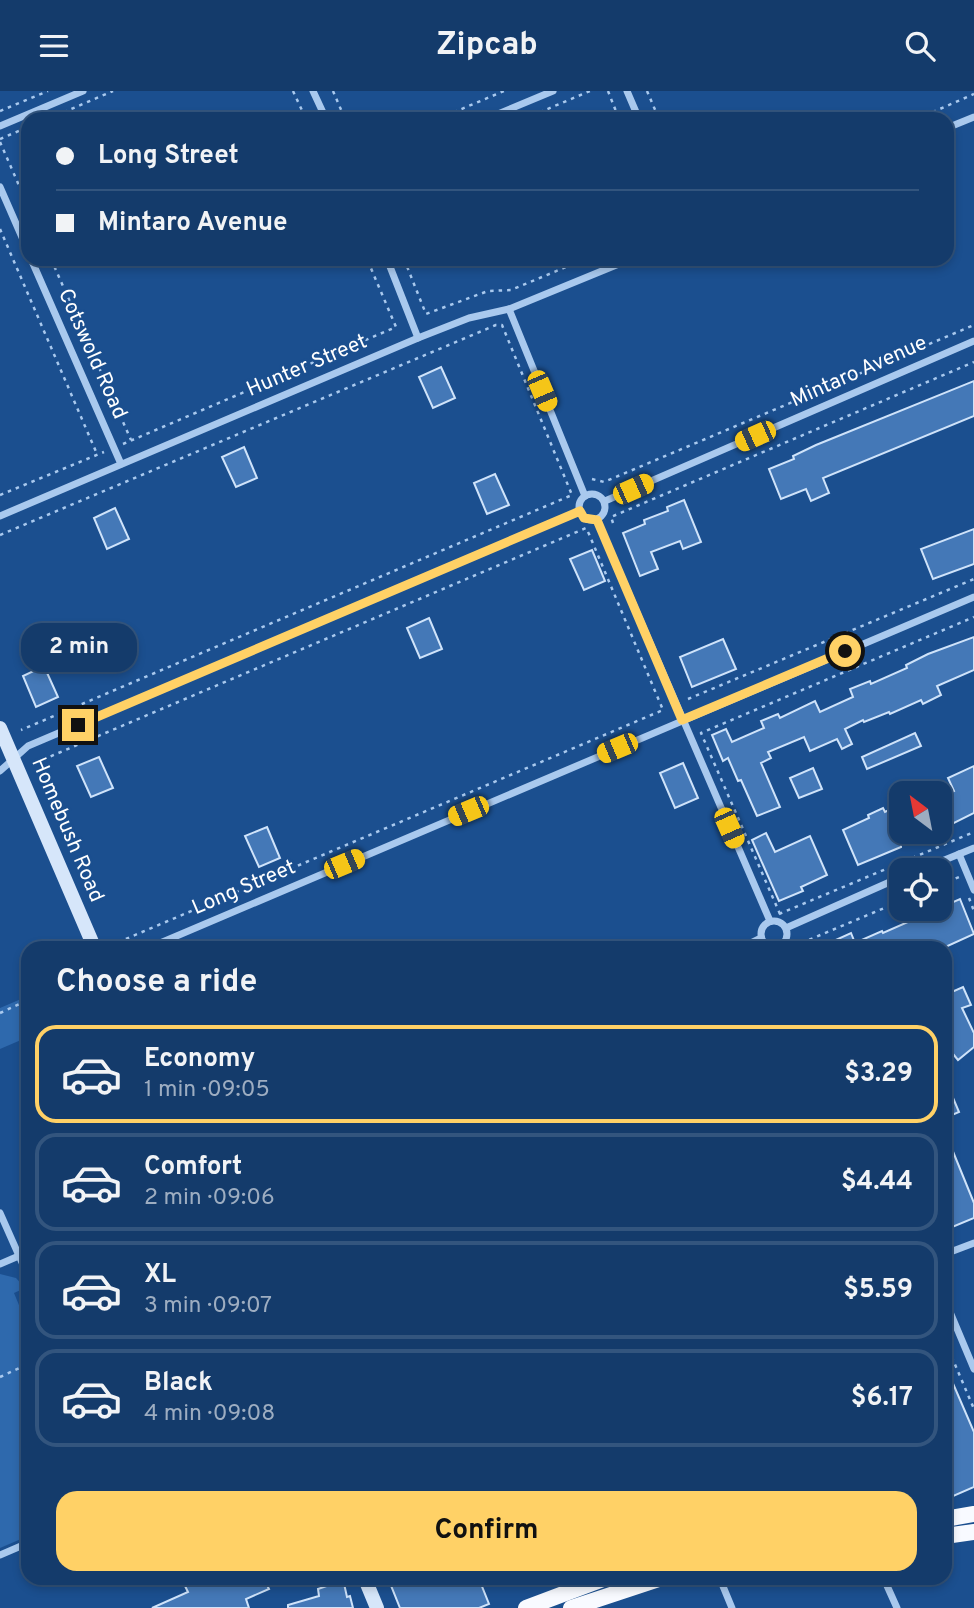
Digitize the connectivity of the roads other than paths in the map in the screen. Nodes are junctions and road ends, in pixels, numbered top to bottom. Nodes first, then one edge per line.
1 (83, 91) edge
2 (313, 91) edge
3 (553, 91) edge
4 (627, 91) edge
5 (33, 112) edge
6 (323, 112) edge
7 (503, 112) edge
8 (636, 112) edge
9 (21, 117) edge
10 (974, 117) edge
11 (954, 125) edge
12 (0, 126) edge
13 (0, 187) edge
14 (21, 235) edge
15 (34, 266) edge
16 (390, 266) edge
17 (614, 266) edge
18 (509, 309) junction
19 (418, 338) junction
20 (974, 341) edge
21 (121, 464) junction
22 (586, 496) junction
23 (604, 501) junction
24 (580, 511) junction
25 (0, 516) edge
26 (597, 520) junction
27 (974, 597) edge
28 (682, 720) junction
29 (0, 729) edge
30 (13, 759) junction
31 (0, 771) edge
32 (974, 848) edge
33 (959, 854) junction
34 (949, 858) edge
35 (889, 882) edge
36 (974, 890) edge
37 (770, 921) junction
38 (786, 928) junction
39 (761, 938) junction
40 (92, 941) edge
41 (165, 941) edge
42 (755, 941) edge
43 (764, 941) edge
44 (784, 941) edge
45 (0, 1213) edge
46 (974, 1243) edge
47 (952, 1251) edge
48 (19, 1255) junction
49 (21, 1260) edge
50 (0, 1264) edge
51 (952, 1317) edge
52 (974, 1369) edge
53 (974, 1514) edge
54 (952, 1518) edge
55 (974, 1532) edge
56 (952, 1535) edge
57 (21, 1546) edge
58 (0, 1555) edge
59 (367, 1585) edge
60 (587, 1585) edge
61 (641, 1585) edge
62 (722, 1585) edge
63 (887, 1585) edge
64 (377, 1608) edge
65 (526, 1608) edge
66 (571, 1608) edge
67 (732, 1608) edge
68 (897, 1608) edge

1 - 5 street
2 - 6 street
3 - 7 street
4 - 8 street
9 - 12 street
10 - 11 street
13 - 14 street
15 - 21 street, Cotswold Road
16 - 19 street
17 - 18 street, Hunter Street
18 - 19 street, Hunter Street
18 - 22 street
19 - 21 street, Hunter Street
20 - 23 street, Mintaro Avenue
21 - 25 street, Hunter Street
22 - 23 street
22 - 24 street
23 - 26 street
24 - 26 street
24 - 30 street
26 - 28 street
27 - 28 street, Long Street
28 - 37 street
28 - 41 street, Long Street
29 - 30 main road, Homebush Road
30 - 31 street
30 - 40 main road, Homebush Road
32 - 33 street
33 - 34 street
33 - 36 street
35 - 38 street
37 - 38 street
37 - 39 street
38 - 44 street
39 - 42 street
39 - 43 street
45 - 48 street
46 - 47 street
48 - 49 street
48 - 50 street
51 - 52 street
53 - 54 highway
55 - 56 highway
57 - 58 street
59 - 64 main road
60 - 65 highway
61 - 66 highway
62 - 67 street
63 - 68 street

